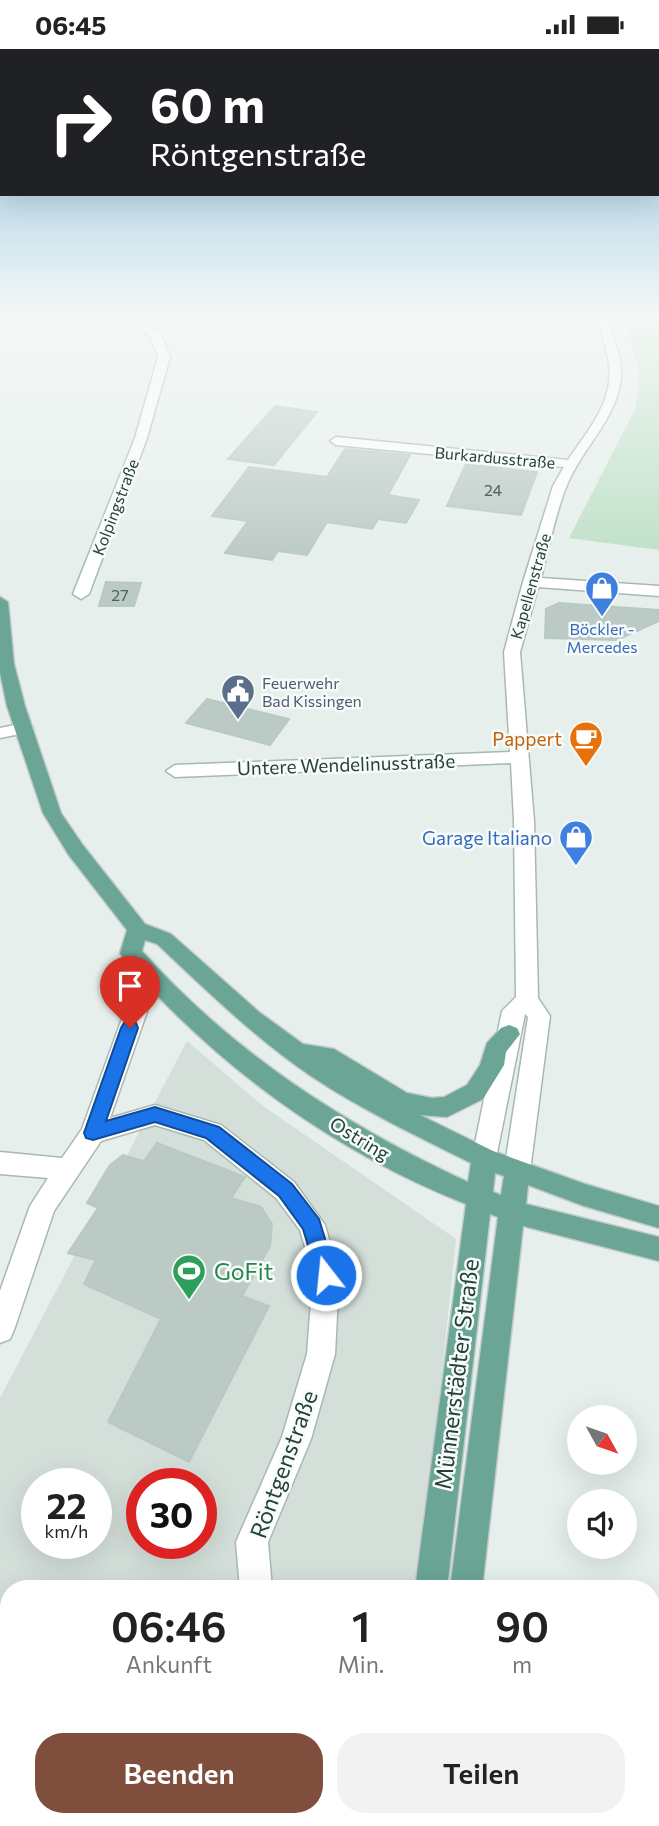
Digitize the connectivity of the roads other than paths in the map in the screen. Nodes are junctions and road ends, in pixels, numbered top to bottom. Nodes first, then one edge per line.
1 (152, 399) edge
2 (608, 399) edge
3 (336, 441) dead end
4 (569, 464) junction
5 (530, 582) junction
6 (659, 591) edge
7 (81, 594) dead end
8 (0, 602) edge
9 (24, 729) junction
10 (0, 733) edge
11 (518, 757) junction
12 (175, 771) dead end
13 (138, 929) junction
14 (157, 986) junction
15 (527, 1000) junction
16 (509, 1034) junction
17 (298, 1053) junction
18 (93, 1133) junction
19 (484, 1158) junction
20 (0, 1163) edge
21 (68, 1168) junction
22 (517, 1171) junction
23 (478, 1198) junction
24 (512, 1211) junction
25 (659, 1217) edge
26 (659, 1249) edge
27 (0, 1330) edge
28 (255, 1580) edge
29 (432, 1580) edge
30 (467, 1580) edge

1 - 7 street, Kolpingstraße
2 - 4 street, Kapellenstraße
3 - 4 street, Burkardusstraße
4 - 5 street, Kapellenstraße
5 - 6 street
5 - 11 street, Kapellenstraße
8 - 9 main road, Ostring
9 - 10 street
9 - 13 main road, Ostring
11 - 12 street, Untere Wendelinusstraße
11 - 15 street, Kapellenstraße
13 - 14 main road, Ostring
13 - 17 main road, Ostring
14 - 18 street
14 - 23 main road, Ostring
15 - 16 street
15 - 22 street, Kapellenstraße
16 - 17 main road
16 - 19 street
17 - 19 main road, Ostring
18 - 21 street
18 - 28 street, Röntgenstraße
19 - 22 main road, Ostring
19 - 23 main road, Münnerstädter Straße
20 - 21 street
21 - 27 street
22 - 24 main road, Münnerstädter Straße
22 - 25 main road, Ostring
23 - 24 main road, Ostring
23 - 29 main road, Münnerstädter Straße
24 - 26 main road, Ostring
24 - 30 main road, Münnerstädter Straße

